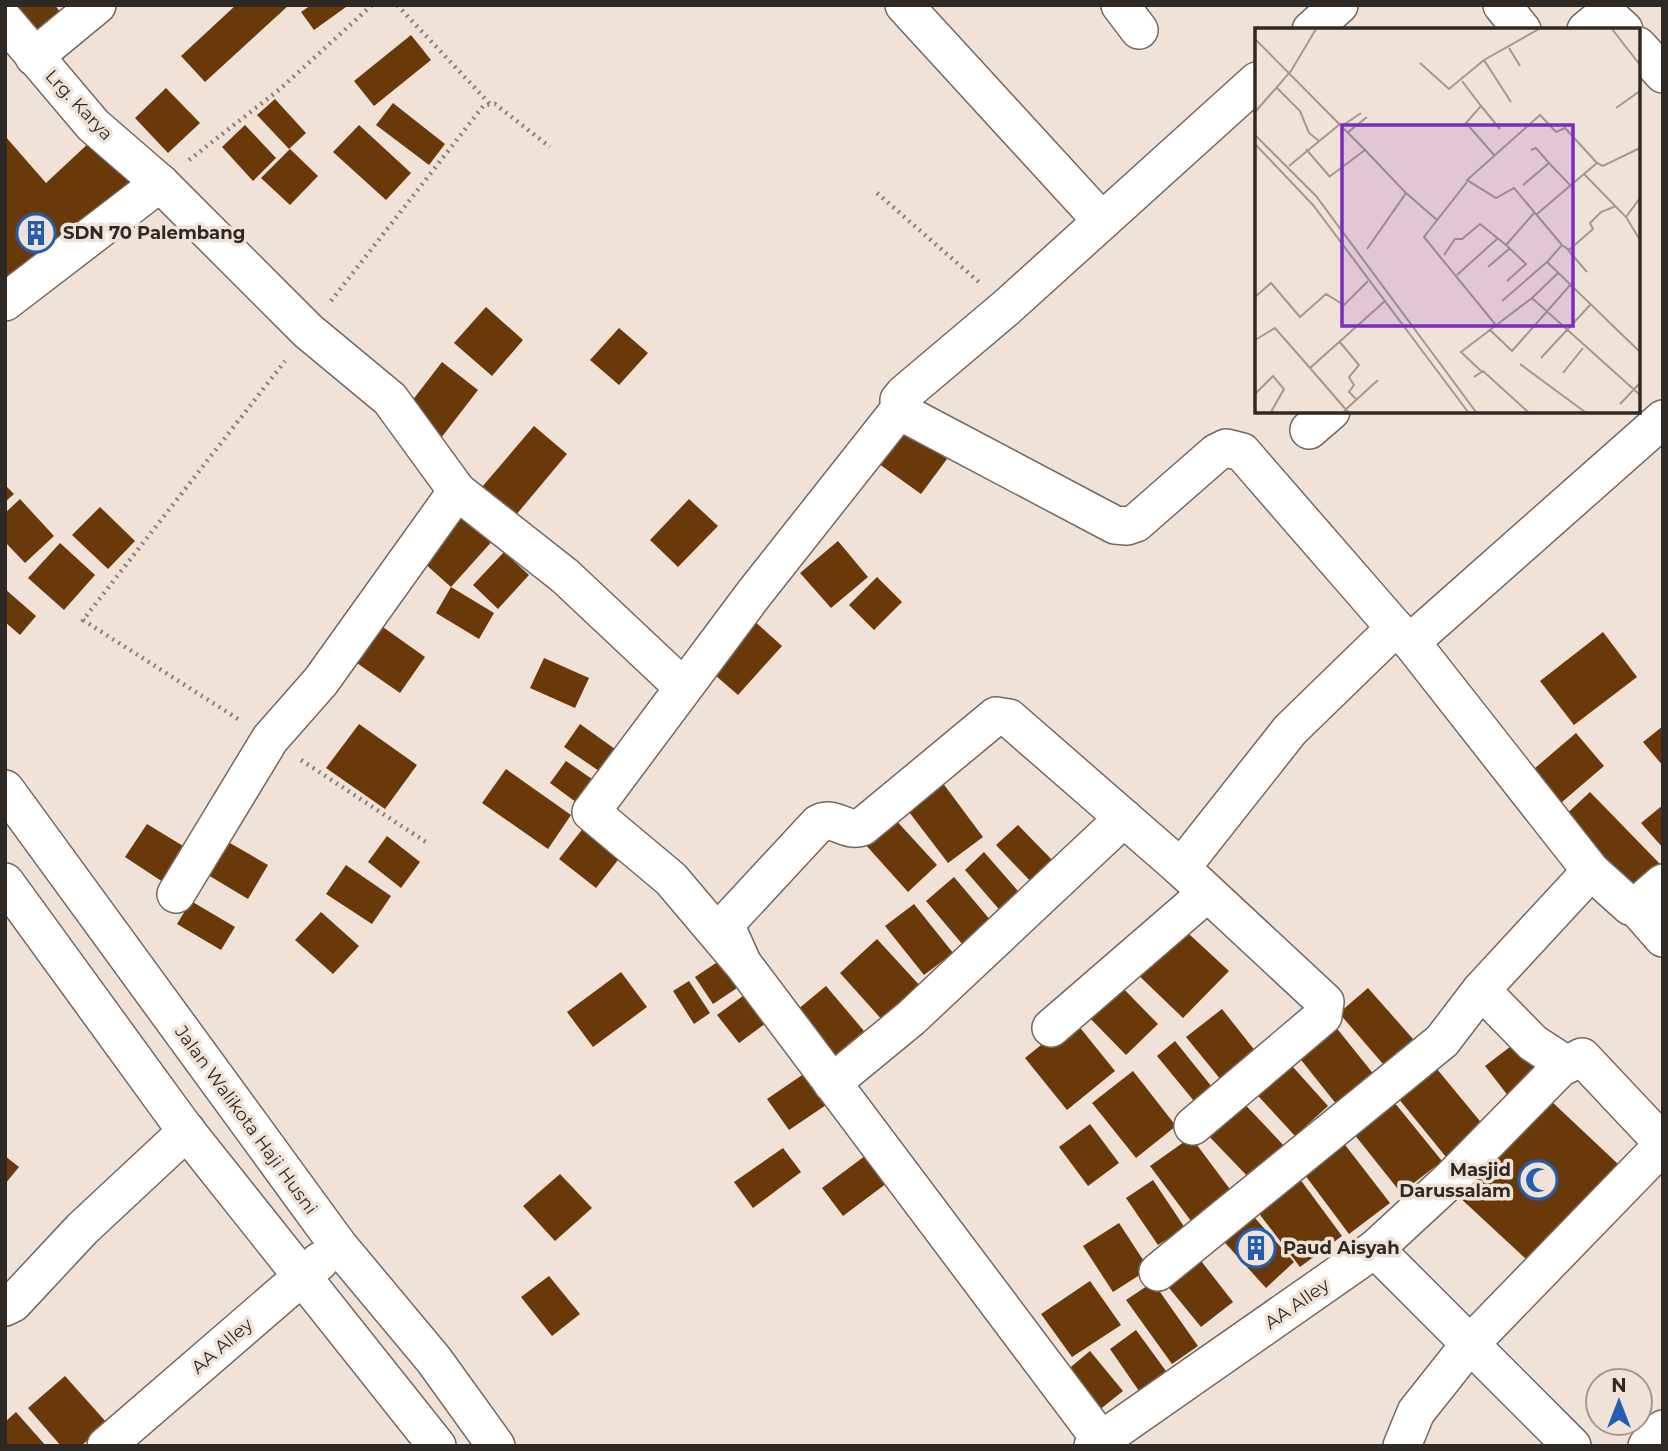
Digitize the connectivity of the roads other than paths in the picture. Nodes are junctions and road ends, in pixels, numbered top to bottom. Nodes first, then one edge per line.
1 (97, 5) edge
2 (904, 5) edge
3 (1339, 5) edge
4 (1502, 5) edge
5 (5, 21) edge
6 (1313, 28) edge
7 (1520, 28) edge
8 (1640, 48) edge
9 (34, 57) junction
10 (1663, 74) edge
11 (1255, 83) edge
12 (160, 183) junction
13 (1102, 221) junction
14 (5, 302) edge
15 (900, 409) junction
16 (1646, 420) edge
17 (457, 491) junction
18 (1403, 635) junction
19 (683, 687) junction
20 (5, 789) edge
21 (1124, 818) junction
22 (1181, 868) junction
23 (1591, 871) junction
24 (5, 882) edge
25 (176, 894) dead end
26 (1206, 894) junction
27 (1649, 894) edge
28 (1663, 938) edge
29 (743, 964) junction
30 (1481, 990) junction
31 (1051, 1028) dead end
32 (1560, 1068) junction
33 (832, 1083) junction
34 (1193, 1126) dead end
35 (187, 1131) junction
36 (1663, 1144) edge
37 (338, 1245) junction
38 (1375, 1250) junction
39 (1158, 1272) dead end
40 (303, 1276) junction
41 (5, 1307) edge
42 (1469, 1344) junction
43 (1663, 1429) edge
44 (1097, 1443) edge
45 (106, 1446) edge
46 (437, 1446) edge
47 (496, 1446) edge
48 (1402, 1446) edge
49 (1572, 1446) edge
50 (1647, 1446) edge

1 - 9 street
2 - 13 street
3 - 6 street
4 - 7 street
5 - 9 street, Lrg. Karya
8 - 10 street
9 - 12 street, Lrg. Karya
11 - 13 street
12 - 14 street
12 - 17 street, Lrg. Karya
13 - 15 street
15 - 18 street
15 - 19 street
16 - 18 street
17 - 19 street, Lrg. Karya
17 - 25 street
18 - 22 street
18 - 23 street
19 - 29 street
20 - 37 street, Jalan Walikota Haji Husni
21 - 22 street
21 - 29 street
21 - 33 street
22 - 26 street
23 - 27 street
23 - 30 street
24 - 35 street
26 - 31 street
26 - 34 street
27 - 28 street
29 - 33 street
30 - 32 street
30 - 39 street
32 - 36 street
32 - 38 street, AA Alley
33 - 44 street
35 - 40 street
35 - 41 street
36 - 42 street
37 - 40 street, AA Alley
37 - 47 street, Jalan Walikota Haji Husni
38 - 42 street
38 - 44 street, AA Alley
40 - 45 street, AA Alley
40 - 46 street
42 - 48 street
42 - 49 street
43 - 50 street

